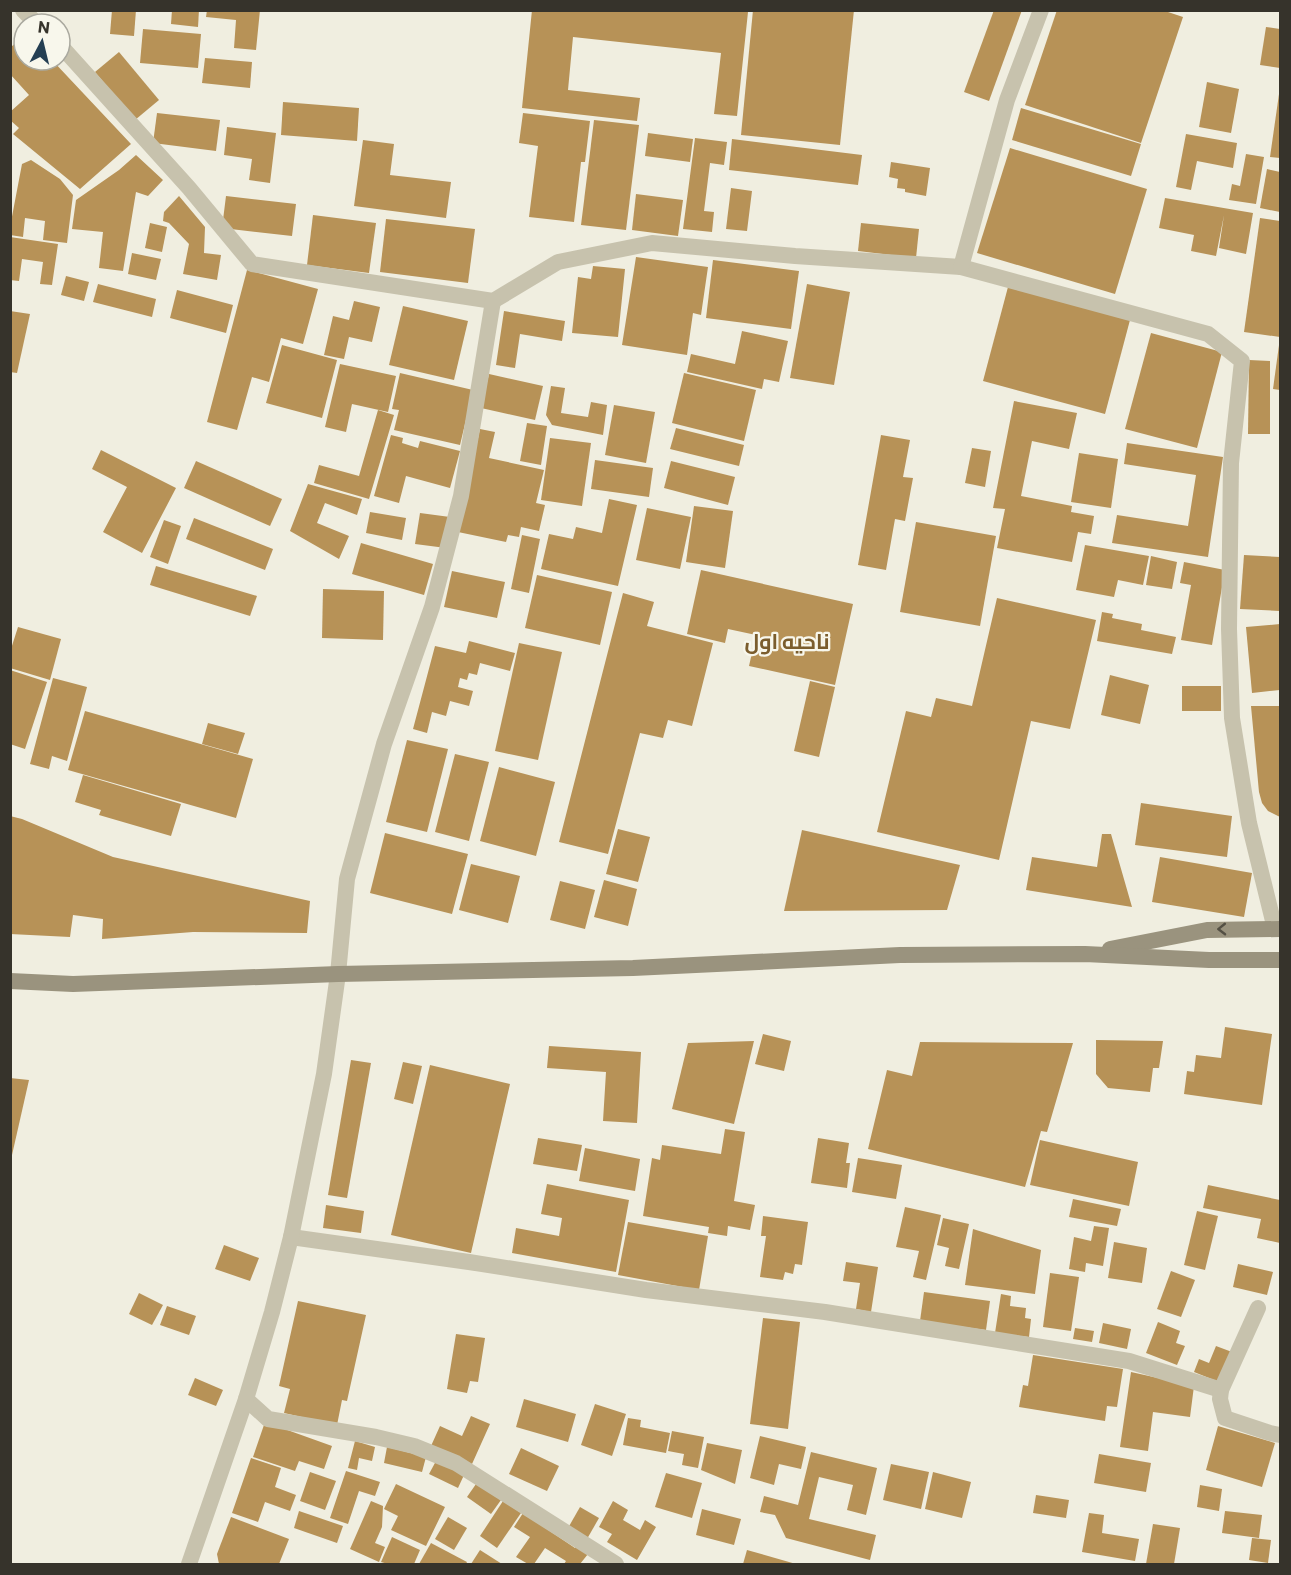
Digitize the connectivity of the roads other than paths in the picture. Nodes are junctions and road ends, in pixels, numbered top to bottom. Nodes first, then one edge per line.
1 (1041, 10) edge
2 (72, 58) edge
3 (961, 267) junction
4 (493, 302) junction
5 (1278, 929) edge
6 (1085, 954) junction
7 (1281, 960) edge
8 (338, 974) junction
9 (10, 981) edge
10 (291, 1237) junction
11 (1258, 1308) dead end
12 (1221, 1390) junction
13 (246, 1399) junction
14 (1281, 1435) edge
15 (189, 1564) edge
16 (616, 1564) edge

1 - 3 street
2 - 4 street
3 - 4 street
3 - 5 street
4 - 8 street
5 -> 6 main road
6 - 7 main road
6 - 8 main road
8 - 9 main road
8 - 10 street
10 - 12 street
10 - 13 street
11 - 12 street
12 - 14 street
13 - 15 street
13 - 16 street

